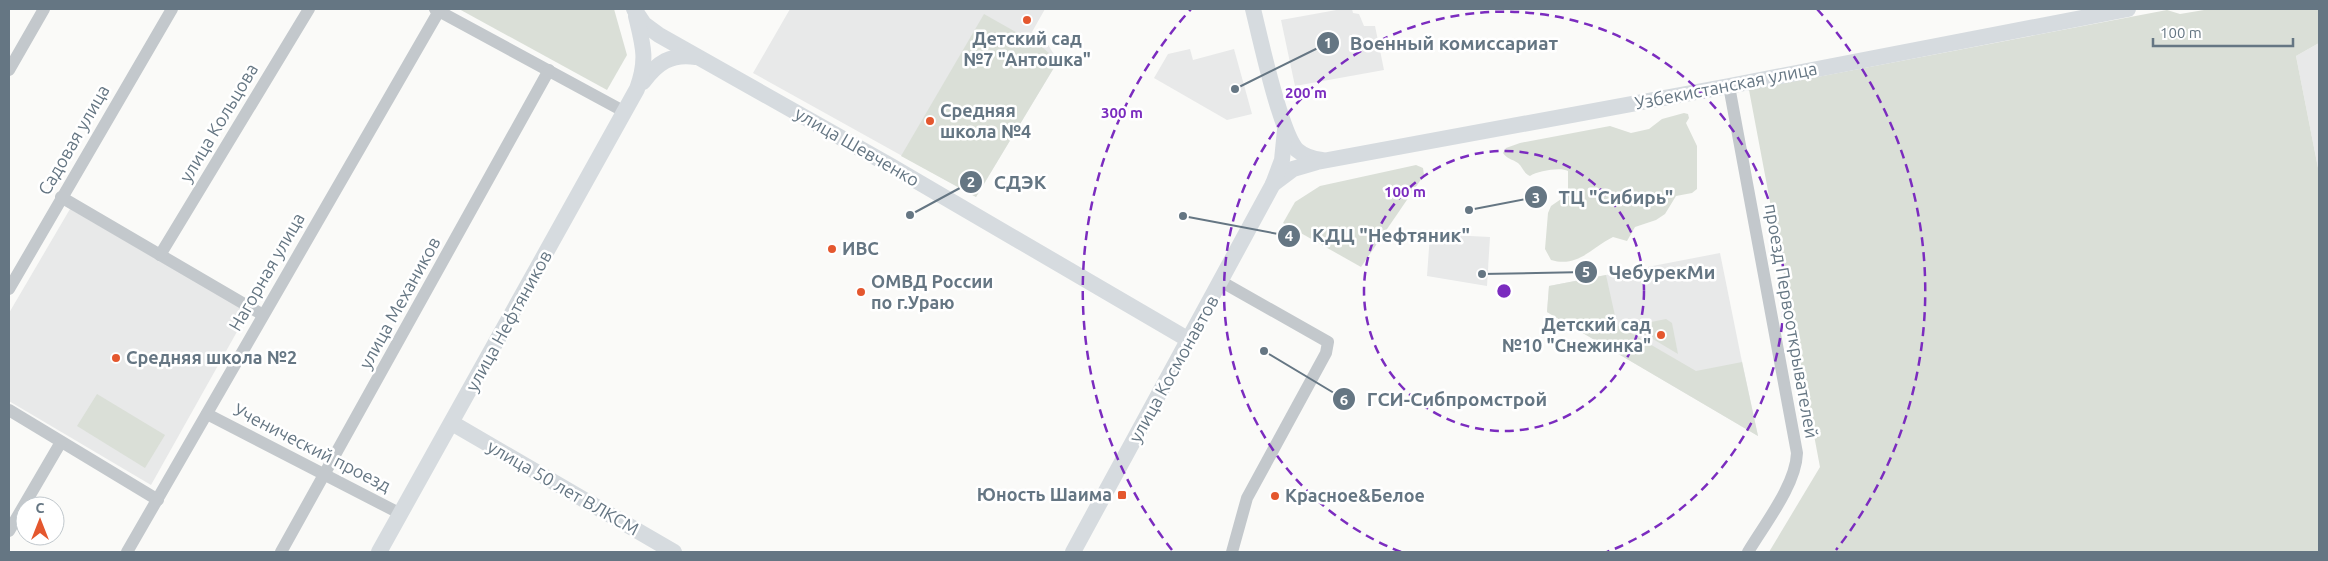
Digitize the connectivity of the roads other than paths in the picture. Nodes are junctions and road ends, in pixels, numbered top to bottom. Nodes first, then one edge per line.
1 (44, 9) edge
2 (172, 9) edge
3 (309, 9) edge
4 (1253, 9) edge
5 (2128, 9) edge
6 (437, 10) edge
7 (635, 10) edge
8 (2085, 13) edge
9 (698, 57) junction
10 (9, 70) edge
11 (549, 70) junction
12 (1729, 86) junction
13 (638, 89) junction
14 (625, 112) junction
15 (1285, 130) junction
16 (1324, 160) junction
17 (1273, 184) junction
18 (61, 197) junction
19 (160, 255) junction
20 (1222, 282) junction
21 (9, 289) edge
22 (263, 315) junction
23 (1190, 340) junction
24 (9, 410) edge
25 (207, 414) junction
26 (452, 423) junction
27 (61, 442) junction
28 (325, 473) junction
29 (158, 500) junction
30 (401, 514) junction
31 (9, 531) edge
32 (127, 552) edge
33 (281, 552) edge
34 (379, 552) edge
35 (674, 552) edge
36 (1073, 552) edge
37 (1232, 552) edge
38 (1748, 552) edge

1 - 10 street
2 - 18 street, Садовая улица
3 - 19 street, улица Кольцова
4 - 15 main road
5 - 8 main road, Узбекистанская улица
6 - 11 street
6 - 22 street, Нагорная улица
7 - 9 main road, улица Шевченко
7 - 13 main road, улица Нефтяников
8 - 12 main road, Узбекистанская улица
9 - 13 main road, улица Нефтяников
9 - 23 main road, улица Шевченко
11 - 14 street
11 - 28 street, улица Механиков
12 - 16 main road, Узбекистанская улица
12 - 38 street, проезд Первооткрывателей
13 - 14 main road, улица Нефтяников
14 - 26 main road, улица Нефтяников
15 - 16 main road
15 - 17 main road, улица Космонавтов
16 - 17 main road, Узбекистанская улица
17 - 20 main road, улица Космонавтов
18 - 19 street
18 - 21 street, Садовая улица
19 - 22 street
20 - 23 main road, улица Космонавтов
20 - 37 street
22 - 25 street, Нагорная улица
23 - 36 main road, улица Космонавтов
24 - 27 street
25 - 28 street, Ученический проезд
25 - 29 street, Нагорная улица
26 - 30 main road, улица Нефтяников
26 - 35 main road, улица 50 лет ВЛКСМ
27 - 29 street
27 - 31 street
28 - 30 street, Ученический проезд
28 - 33 street, улица Механиков
29 - 32 street, Нагорная улица
30 - 34 main road, улица Нефтяников

